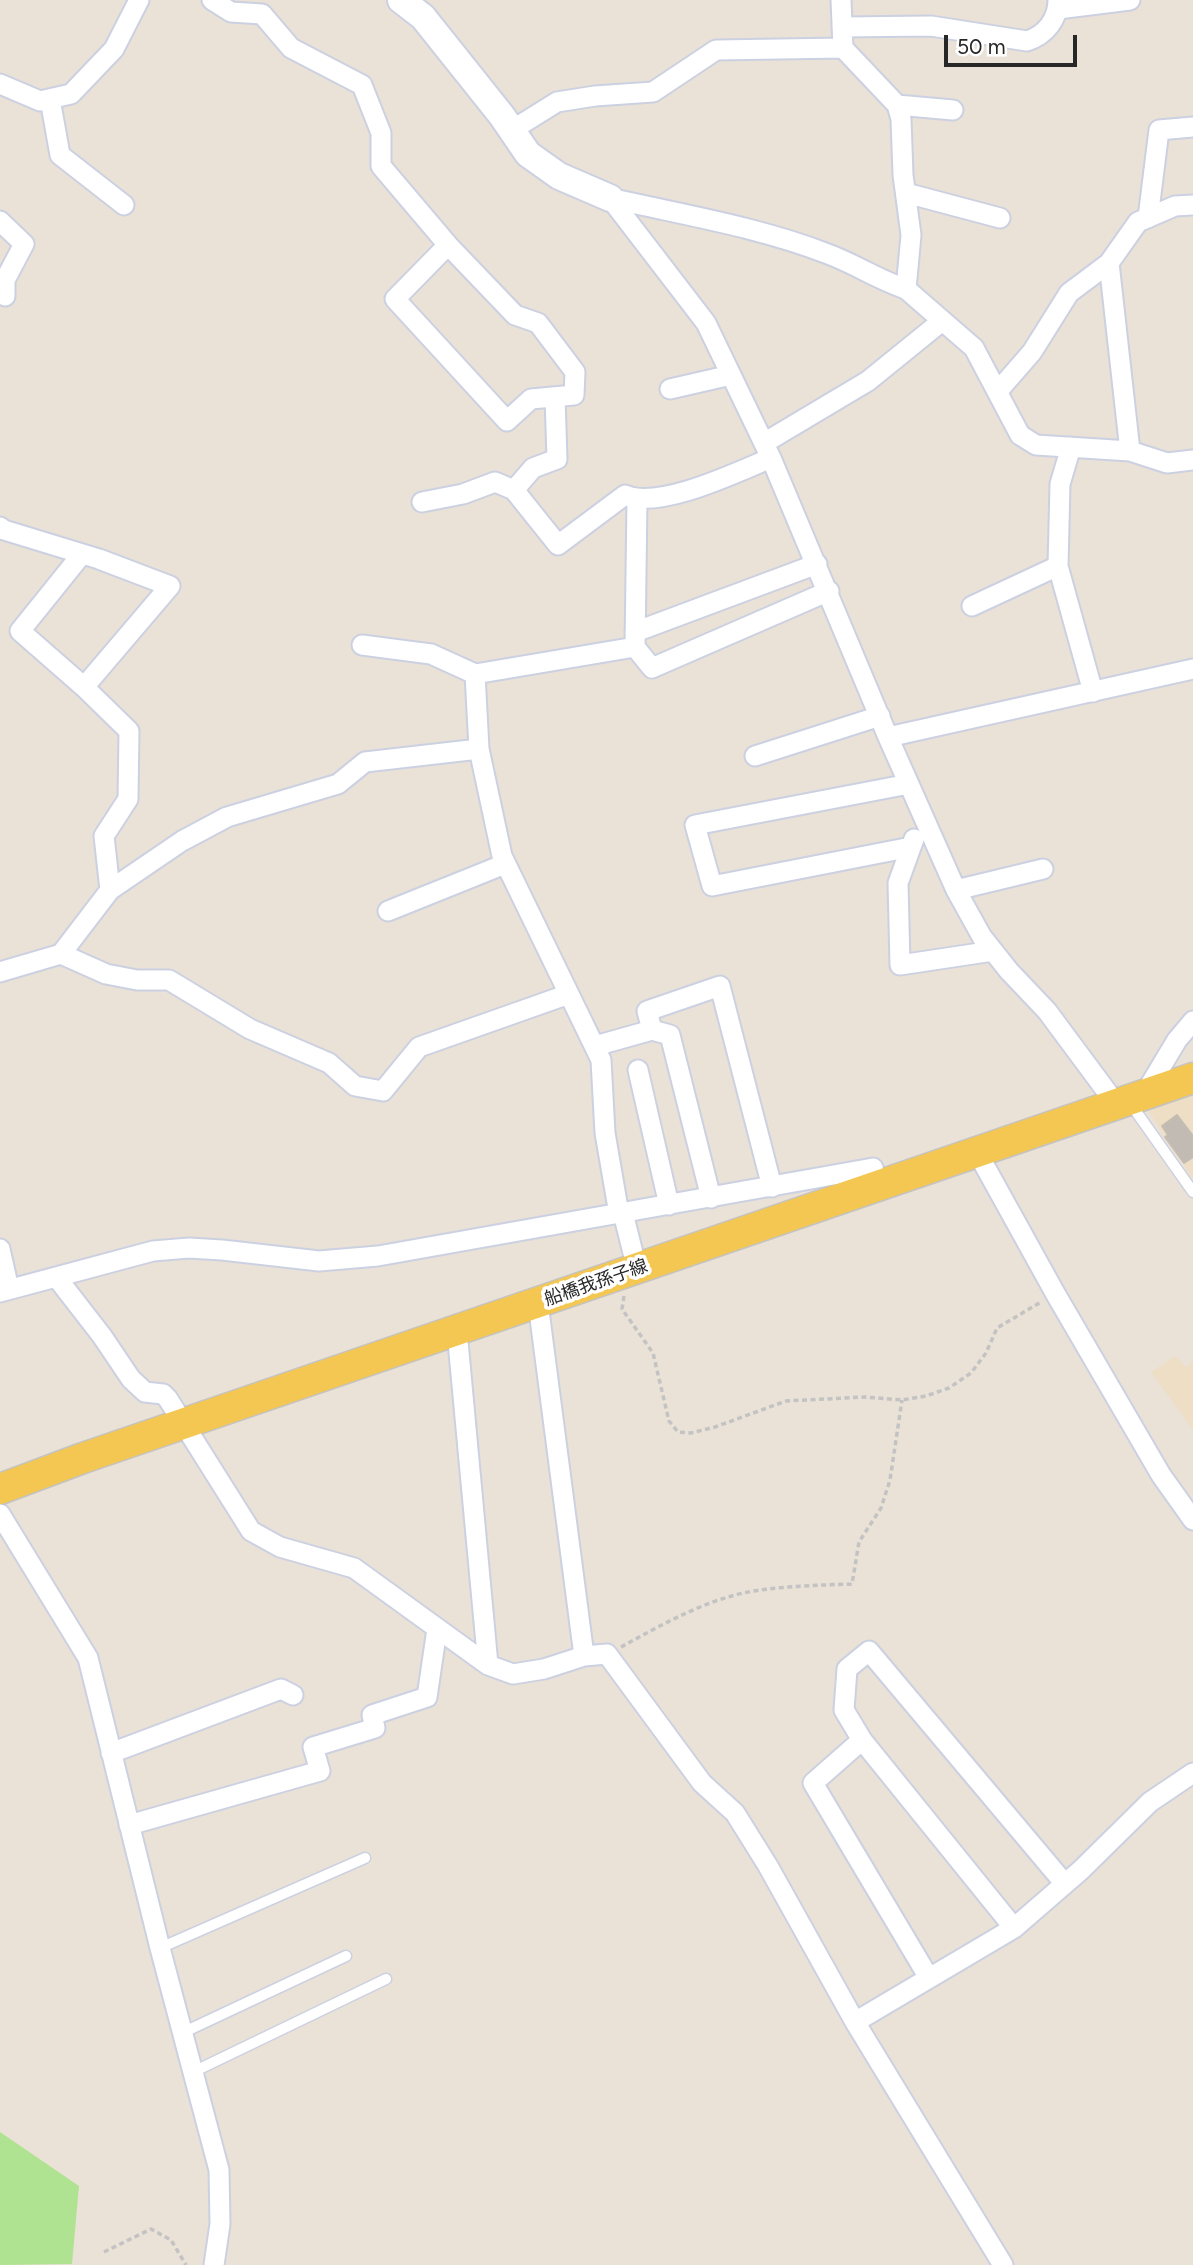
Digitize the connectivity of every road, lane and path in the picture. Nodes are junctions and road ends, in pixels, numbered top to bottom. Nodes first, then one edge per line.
1 (139, 0) edge
2 (212, 0) edge
3 (401, 0) edge
4 (841, 0) edge
5 (1130, 0) edge
6 (1058, 4) edge
7 (842, 27) junction
8 (843, 48) junction
9 (0, 84) edge
10 (50, 99) junction
11 (897, 105) junction
12 (953, 110) dead end
13 (1193, 127) edge
14 (512, 130) junction
15 (906, 193) junction
16 (610, 198) junction
17 (124, 205) dead end
18 (1193, 205) edge
19 (1000, 218) dead end
20 (1148, 218) junction
21 (0, 221) edge
22 (448, 245) junction
23 (1109, 262) junction
24 (906, 289) junction
25 (5, 296) dead end
26 (942, 321) junction
27 (731, 375) junction
28 (670, 389) dead end
29 (999, 391) junction
30 (555, 397) junction
31 (1071, 447) junction
32 (768, 450) junction
33 (1130, 451) junction
34 (1193, 460) edge
35 (514, 490) junction
36 (637, 500) junction
37 (422, 502) dead end
38 (0, 527) edge
39 (82, 554) junction
40 (817, 564) junction
41 (1058, 566) junction
42 (829, 591) junction
43 (972, 606) dead end
44 (635, 640) junction
45 (362, 645) dead end
46 (1193, 669) edge
47 (475, 674) junction
48 (84, 687) junction
49 (1093, 692) junction
50 (880, 716) junction
51 (888, 737) junction
52 (479, 749) junction
53 (755, 756) dead end
54 (909, 784) junction
55 (923, 815) junction
56 (911, 847) junction
57 (505, 864) junction
58 (1043, 869) dead end
59 (110, 890) junction
60 (956, 890) junction
61 (388, 911) dead end
62 (993, 951) junction
63 (61, 954) junction
64 (0, 972) edge
65 (569, 994) junction
66 (1193, 1021) edge
67 (652, 1030) junction
68 (595, 1046) junction
69 (638, 1070) dead end
70 (1193, 1079) edge
71 (1129, 1099) junction
72 (977, 1152) junction
73 (879, 1186) junction
74 (772, 1187) junction
75 (1193, 1192) edge
76 (711, 1198) junction
77 (669, 1205) junction
78 (621, 1214) junction
79 (0, 1249) edge
80 (632, 1271) junction
81 (57, 1278) junction
82 (5, 1290) edge
83 (1055, 1293) junction
84 (538, 1303) junction
85 (457, 1331) junction
86 (902, 1400) junction
87 (183, 1424) junction
88 (0, 1489) edge
89 (0, 1514) edge
90 (1193, 1520) edge
91 (437, 1629) junction
92 (607, 1654) junction
93 (584, 1656) junction
94 (488, 1665) junction
95 (293, 1695) dead end
96 (862, 1740) junction
97 (111, 1753) junction
98 (1193, 1773) edge
99 (129, 1825) junction
100 (365, 1858) dead end
101 (1065, 1884) junction
102 (1014, 1927) junction
103 (160, 1948) junction
104 (346, 1956) dead end
105 (929, 1978) junction
106 (386, 1979) dead end
107 (855, 2022) junction
108 (182, 2033) junction
109 (193, 2072) junction
110 (104, 2252) dead end
111 (186, 2265) edge
112 (214, 2265) edge
113 (1003, 2265) edge

1 - 10 street
2 - 22 street
3 - 14 street
4 - 7 street
5 - 6 street
6 - 7 street
7 - 8 street
8 - 11 street
8 - 14 street
9 - 10 street
10 - 17 street
11 - 12 street
11 - 15 street
13 - 20 street
14 - 16 street
15 - 19 street
15 - 24 street
16 - 24 street
16 - 27 street
18 - 20 street
20 - 23 street
21 - 25 street
22 - 30 street
22 - 30 street
23 - 29 street
23 - 33 street
24 - 26 street
26 - 29 street
26 - 32 street
27 - 28 street
27 - 32 street
29 - 31 street
30 - 35 street
31 - 33 street
31 - 41 street
32 - 36 street
32 - 40 street
33 - 34 street
35 - 36 street
35 - 37 street
36 - 44 street
38 - 39 street
39 - 48 street
39 - 48 street
40 - 42 street
40 - 44 street
41 - 43 street
41 - 49 street
42 - 44 street
42 - 50 street
44 - 47 street
45 - 47 street
46 - 49 street
47 - 52 street
48 - 59 street
49 - 51 street
50 - 51 street
50 - 53 street
51 - 54 street
52 - 57 street
52 - 59 street
54 - 55 street
54 - 56 street
55 - 56 street
55 - 60 street
56 - 62 street
57 - 61 street
57 - 65 street
58 - 60 street
59 - 63 street
60 - 62 street
62 - 71 street
63 - 64 street
63 - 65 street
65 - 68 street
66 - 71 street
67 - 68 street
67 - 74 street
67 - 76 street
68 - 78 street
69 - 77 street
70 - 71 main road, 船橋我孫子線
71 - 72 main road, 船橋我孫子線
71 - 75 lane
72 - 73 main road, 船橋我孫子線
72 - 83 street
73 - 74 street
73 - 80 main road, 船橋我孫子線
74 - 76 street
76 - 77 street
77 - 78 street
78 - 80 street
78 - 81 street
79 - 82 street
80 - 84 main road, 船橋我孫子線
80 - 86 path
81 - 82 street
81 - 87 street
83 - 86 path
83 - 90 street
84 - 85 main road, 船橋我孫子線
84 - 93 street
85 - 87 main road, 船橋我孫子線
85 - 94 street
86 - 92 path
87 - 88 main road, 船橋我孫子線
87 - 91 street
89 - 97 street
91 - 94 street
91 - 99 street
92 - 93 street
92 - 107 street
93 - 94 street
95 - 97 street
96 - 101 street
96 - 102 street
96 - 105 street
97 - 99 street
98 - 101 street
99 - 103 street
100 - 103 lane
101 - 102 street
102 - 105 street
103 - 108 street
104 - 108 lane
105 - 107 street
106 - 109 lane
107 - 113 street
108 - 109 street
109 - 112 street
110 - 111 path

